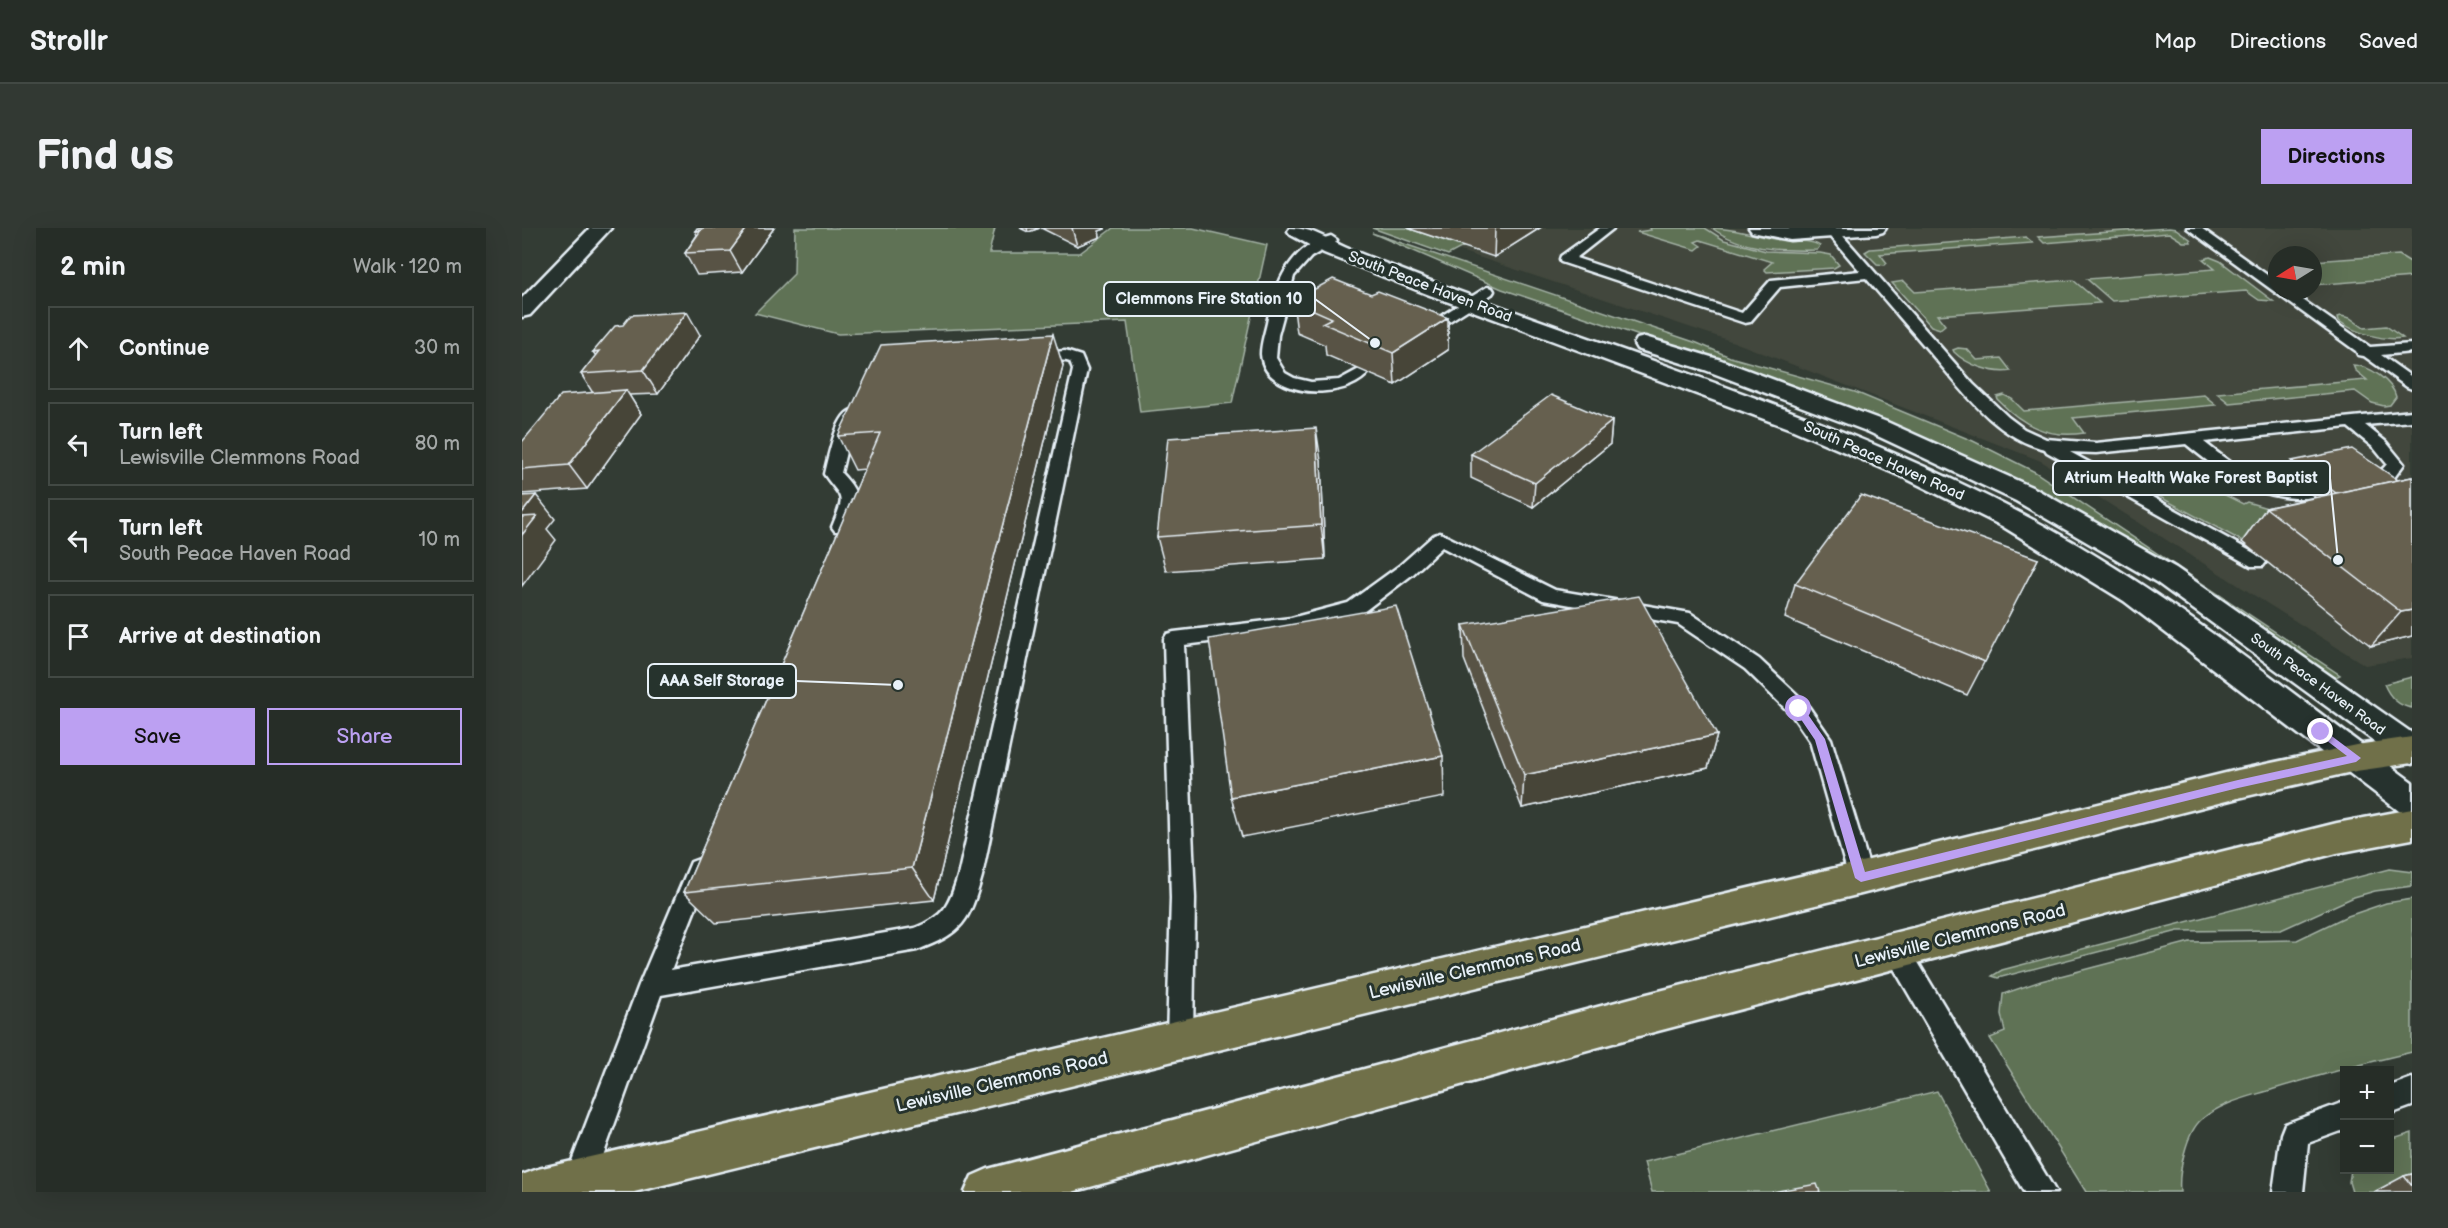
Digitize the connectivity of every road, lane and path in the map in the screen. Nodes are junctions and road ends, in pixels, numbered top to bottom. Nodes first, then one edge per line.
1 (601, 228) edge
2 (1608, 228) edge
3 (1759, 228) edge
4 (1876, 228) edge
5 (2193, 228) edge
6 (1297, 229) edge
7 (1832, 231) junction
8 (1327, 242) junction
9 (1869, 274) junction
10 (2268, 282) edge
11 (1478, 297) junction
12 (2293, 300) edge
13 (522, 310) edge
14 (1415, 336) edge
15 (2412, 348) edge
16 (2363, 352) junction
17 (1017, 359) edge
18 (1363, 371) edge
19 (2412, 384) edge
20 (859, 401) edge
21 (2412, 416) edge
22 (2351, 422) junction
23 (2190, 439) junction
24 (2040, 441) junction
25 (833, 546) edge
26 (2257, 562) dead end
27 (2412, 751) edge
28 (2356, 758) junction
29 (2412, 801) edge
30 (2412, 824) edge
31 (705, 853) edge
32 (1861, 878) junction
33 (1898, 952) junction
34 (652, 985) junction
35 (1180, 1040) junction
36 (2412, 1092) edge
37 (2394, 1099) edge
38 (2340, 1117) edge
39 (559, 1187) edge
40 (988, 1192) edge
41 (2041, 1192) edge
42 (2288, 1192) edge

1 - 13 main road
2 - 9 lane
3 - 7 main road
4 - 7 main road
5 - 10 lane
6 - 8 main road, South Peace Haven Road
7 - 9 lane
8 - 11 main road, South Peace Haven Road
8 - 18 lane
9 - 24 lane
11 - 14 lane
11 - 27 main road, South Peace Haven Road
11 - 28 main road, South Peace Haven Road
12 - 16 lane
15 - 16 lane
16 - 19 lane
17 - 34 lane
20 - 25 lane
21 - 22 lane
22 - 23 lane
22 - 23 lane
23 - 24 lane
24 - 26 lane
27 - 28 main road, Lewisville Clemmons Road
28 - 29 main road, South Peace Haven Road
28 - 32 main road, Lewisville Clemmons Road
30 - 33 main road, Lewisville Clemmons Road
31 - 34 lane
32 - 35 main road, Lewisville Clemmons Road
32 - 35 lane
33 - 40 main road, Lewisville Clemmons Road
33 - 41 lane
34 - 39 lane
35 - 39 main road, Lewisville Clemmons Road
36 - 37 lane
38 - 42 lane

